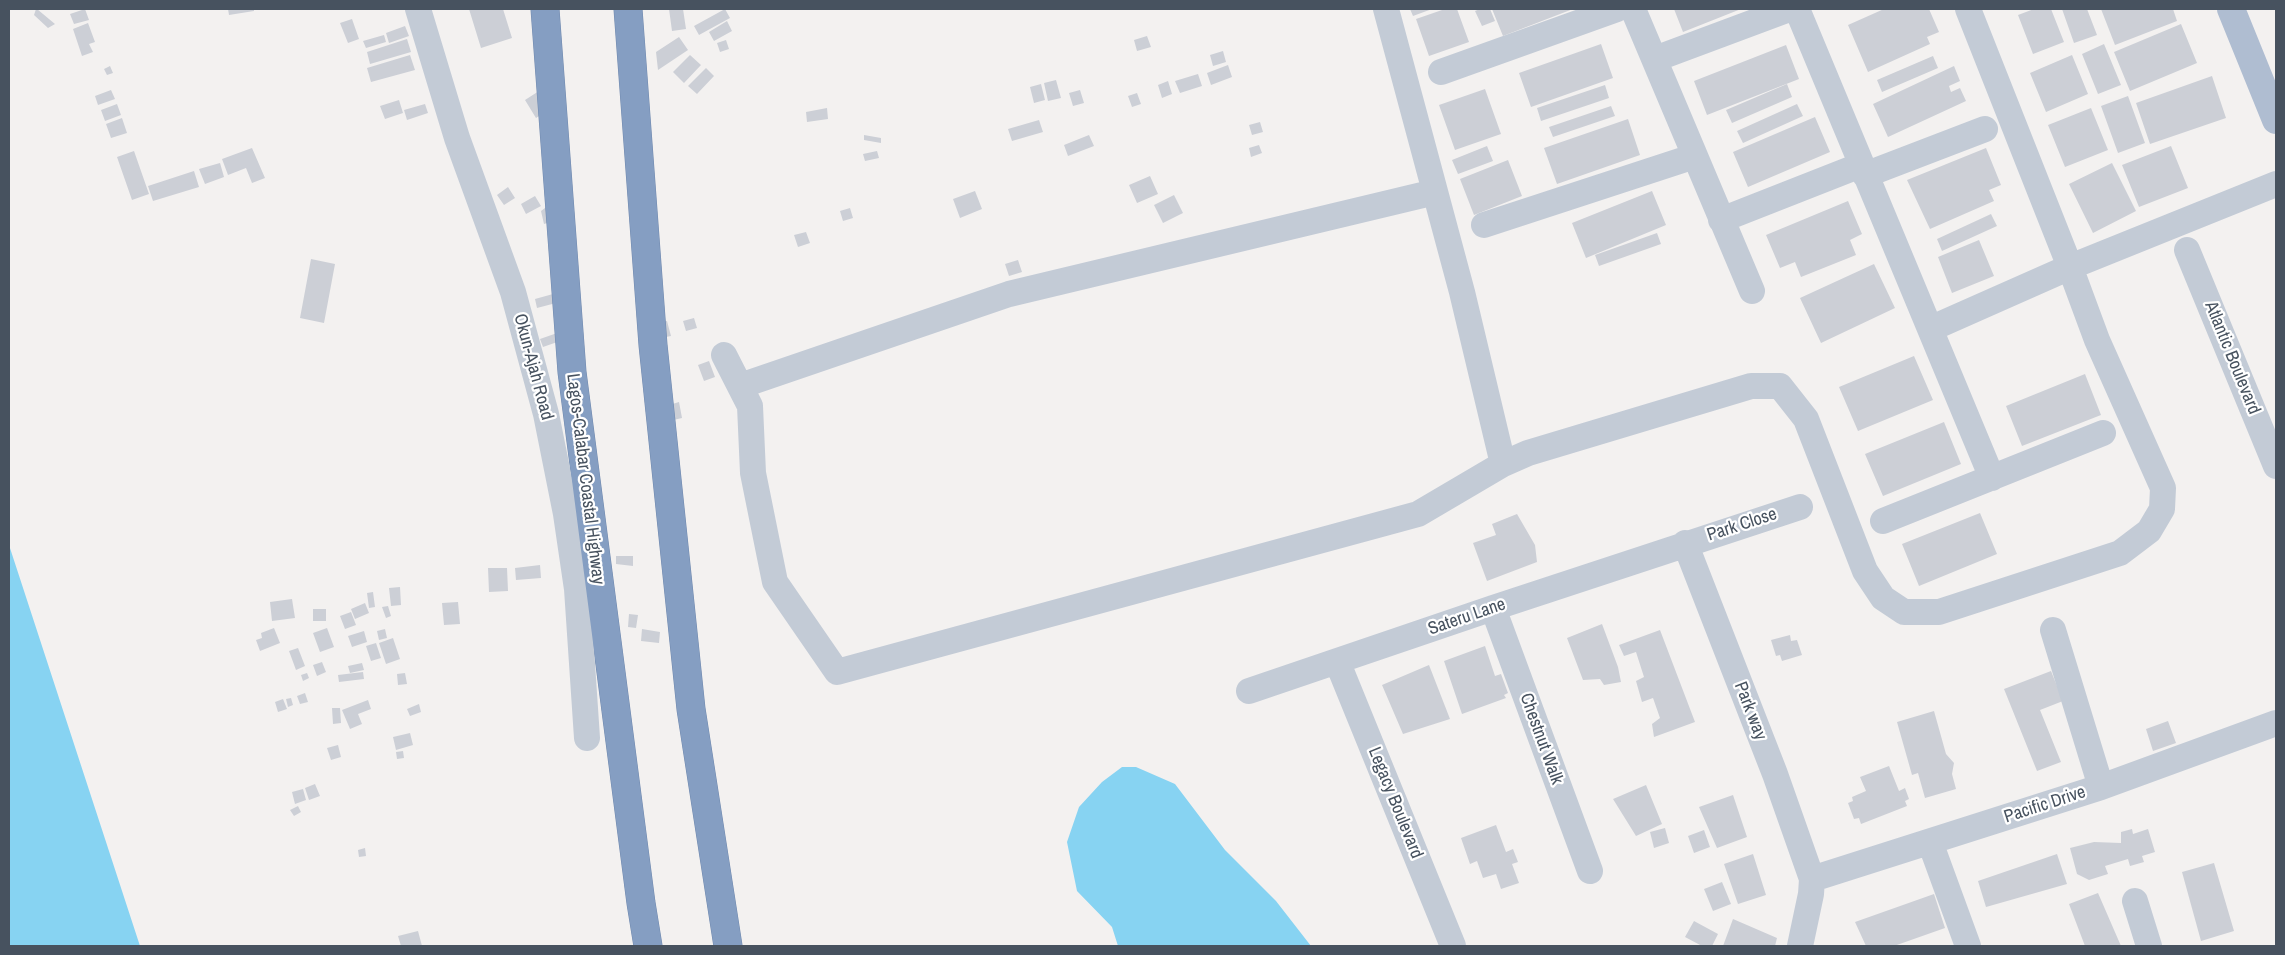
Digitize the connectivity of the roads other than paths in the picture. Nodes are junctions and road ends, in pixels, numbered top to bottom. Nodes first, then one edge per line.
1 (418, 9) edge
2 (545, 9) edge
3 (628, 9) edge
4 (1386, 9) edge
5 (1617, 9) edge
6 (1633, 9) edge
7 (1789, 9) edge
8 (1797, 9) edge
9 (1968, 9) edge
10 (2230, 9) edge
11 (1655, 59) junction
12 (1440, 72) dead end
13 (2267, 73) edge
14 (2276, 120) edge
15 (1984, 129) dead end
16 (1695, 156) junction
17 (1863, 170) junction
18 (2276, 184) edge
19 (1435, 192) junction
20 (1721, 220) junction
21 (1484, 225) dead end
22 (2187, 250) dead end
23 (2070, 267) junction
24 (1752, 290) dead end
25 (1930, 329) junction
26 (724, 355) dead end
27 (740, 386) junction
28 (2103, 433) dead end
29 (1503, 464) junction
30 (2276, 466) edge
31 (1992, 478) junction
32 (1800, 506) dead end
33 (1883, 521) dead end
34 (1685, 543) junction
35 (1493, 608) junction
36 (2054, 630) dead end
37 (1338, 661) junction
38 (1249, 691) dead end
39 (2276, 724) edge
40 (587, 738) dead end
41 (2101, 787) junction
42 (1930, 842) junction
43 (1590, 871) dead end
44 (1812, 879) junction
45 (2135, 901) dead end
46 (648, 946) edge
47 (728, 946) edge
48 (1453, 946) edge
49 (1800, 946) edge
50 (1968, 946) edge
51 (2149, 946) edge

1 - 40 street, Okun-Ajah Road
2 - 46 highway, Lagos-Calabar Coastal Highway
3 - 47 highway
4 - 19 street
5 - 12 street
6 - 11 street
7 - 11 street
8 - 17 street
9 - 23 street
10 - 13 main road
11 - 16 street
13 - 14 main road
15 - 17 street
16 - 20 street
16 - 21 street
17 - 20 street
17 - 25 street
18 - 23 street
19 - 27 street
19 - 29 street
20 - 24 street
22 - 30 street, Atlantic Boulevard
23 - 25 street
23 - 29 street
25 - 31 street
26 - 27 street
27 - 29 street
28 - 31 street
31 - 33 street
32 - 34 street, Park Close
34 - 35 street, Sateru Lane
34 - 44 street, Park way
35 - 37 street, Sateru Lane
35 - 43 street, Chestnut Walk
36 - 41 street
37 - 38 street, Sateru Lane
37 - 48 street, Legacy Boulevard
39 - 41 street, Pacific Drive
41 - 42 street, Pacific Drive
42 - 44 street, Pacific Drive
42 - 50 street
44 - 49 street
45 - 51 street

